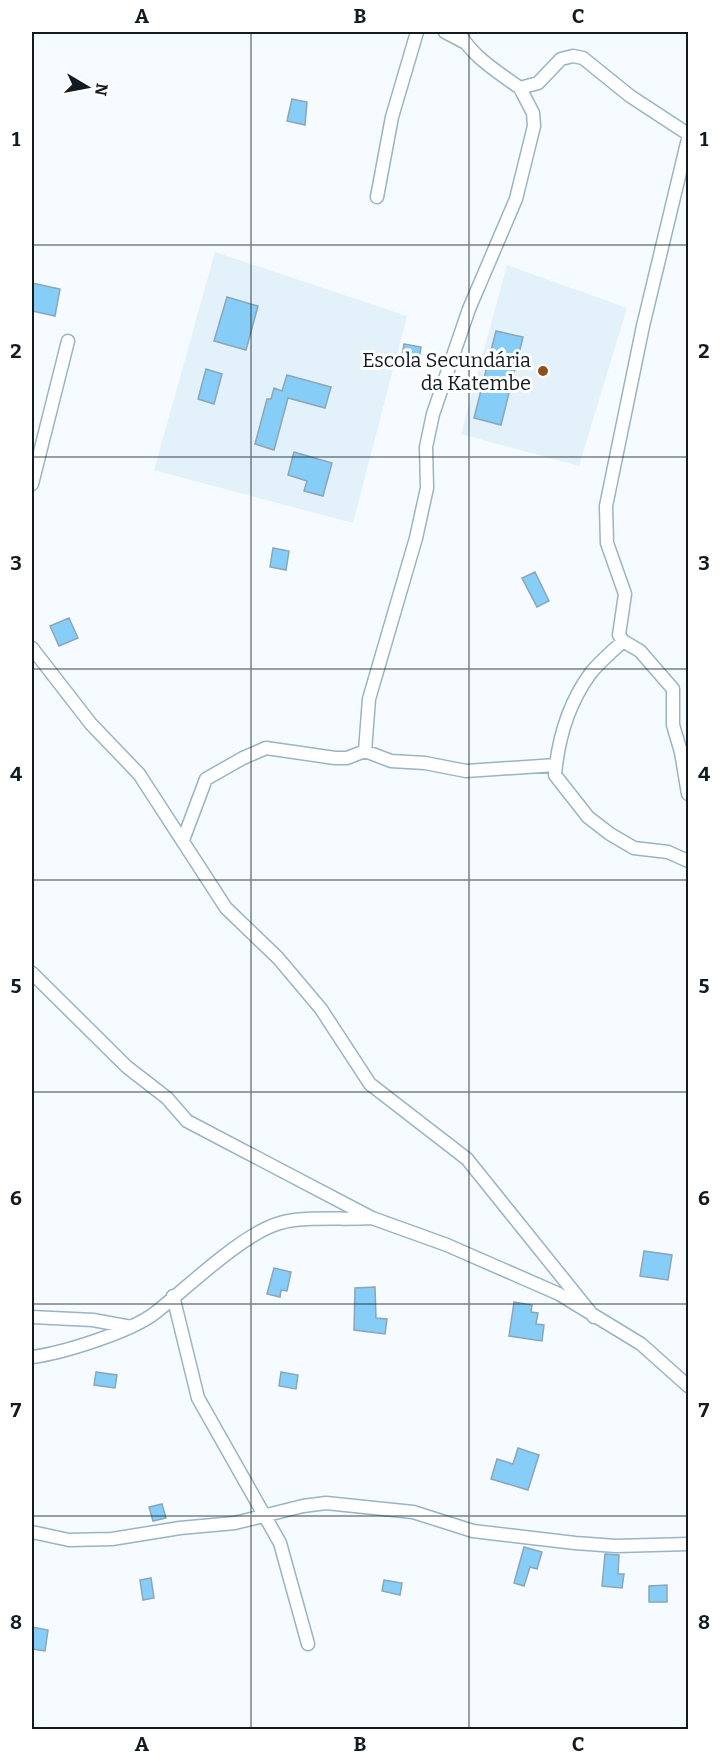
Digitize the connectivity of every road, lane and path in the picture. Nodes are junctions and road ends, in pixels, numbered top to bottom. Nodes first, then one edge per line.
1 (417, 32) edge
2 (445, 32) edge
3 (461, 37) edge
4 (520, 88) junction
5 (688, 134) edge
6 (688, 139) edge
7 (377, 197) dead end
8 (68, 341) dead end
9 (32, 484) edge
10 (623, 641) junction
11 (32, 648) edge
12 (365, 751) junction
13 (556, 765) junction
14 (688, 794) edge
15 (183, 840) junction
16 (688, 861) edge
17 (32, 973) edge
18 (372, 1218) junction
19 (173, 1296) junction
20 (32, 1317) edge
21 (594, 1317) junction
22 (132, 1327) junction
23 (32, 1357) edge
24 (688, 1386) edge
25 (262, 1515) junction
26 (32, 1532) edge
27 (688, 1544) edge
28 (308, 1644) dead end

1 - 7 street
2 - 3 street
3 - 4 street
4 - 5 street
4 - 12 street
6 - 10 street
8 - 9 street
10 - 13 street
10 - 14 street
11 - 15 street
12 - 13 street
12 - 15 street
13 - 16 street
15 - 21 street
17 - 18 street
18 - 19 street
18 - 21 street
19 - 22 street
19 - 25 street
20 - 22 street
21 - 24 street
22 - 23 street
25 - 26 street
25 - 27 street
25 - 28 street

